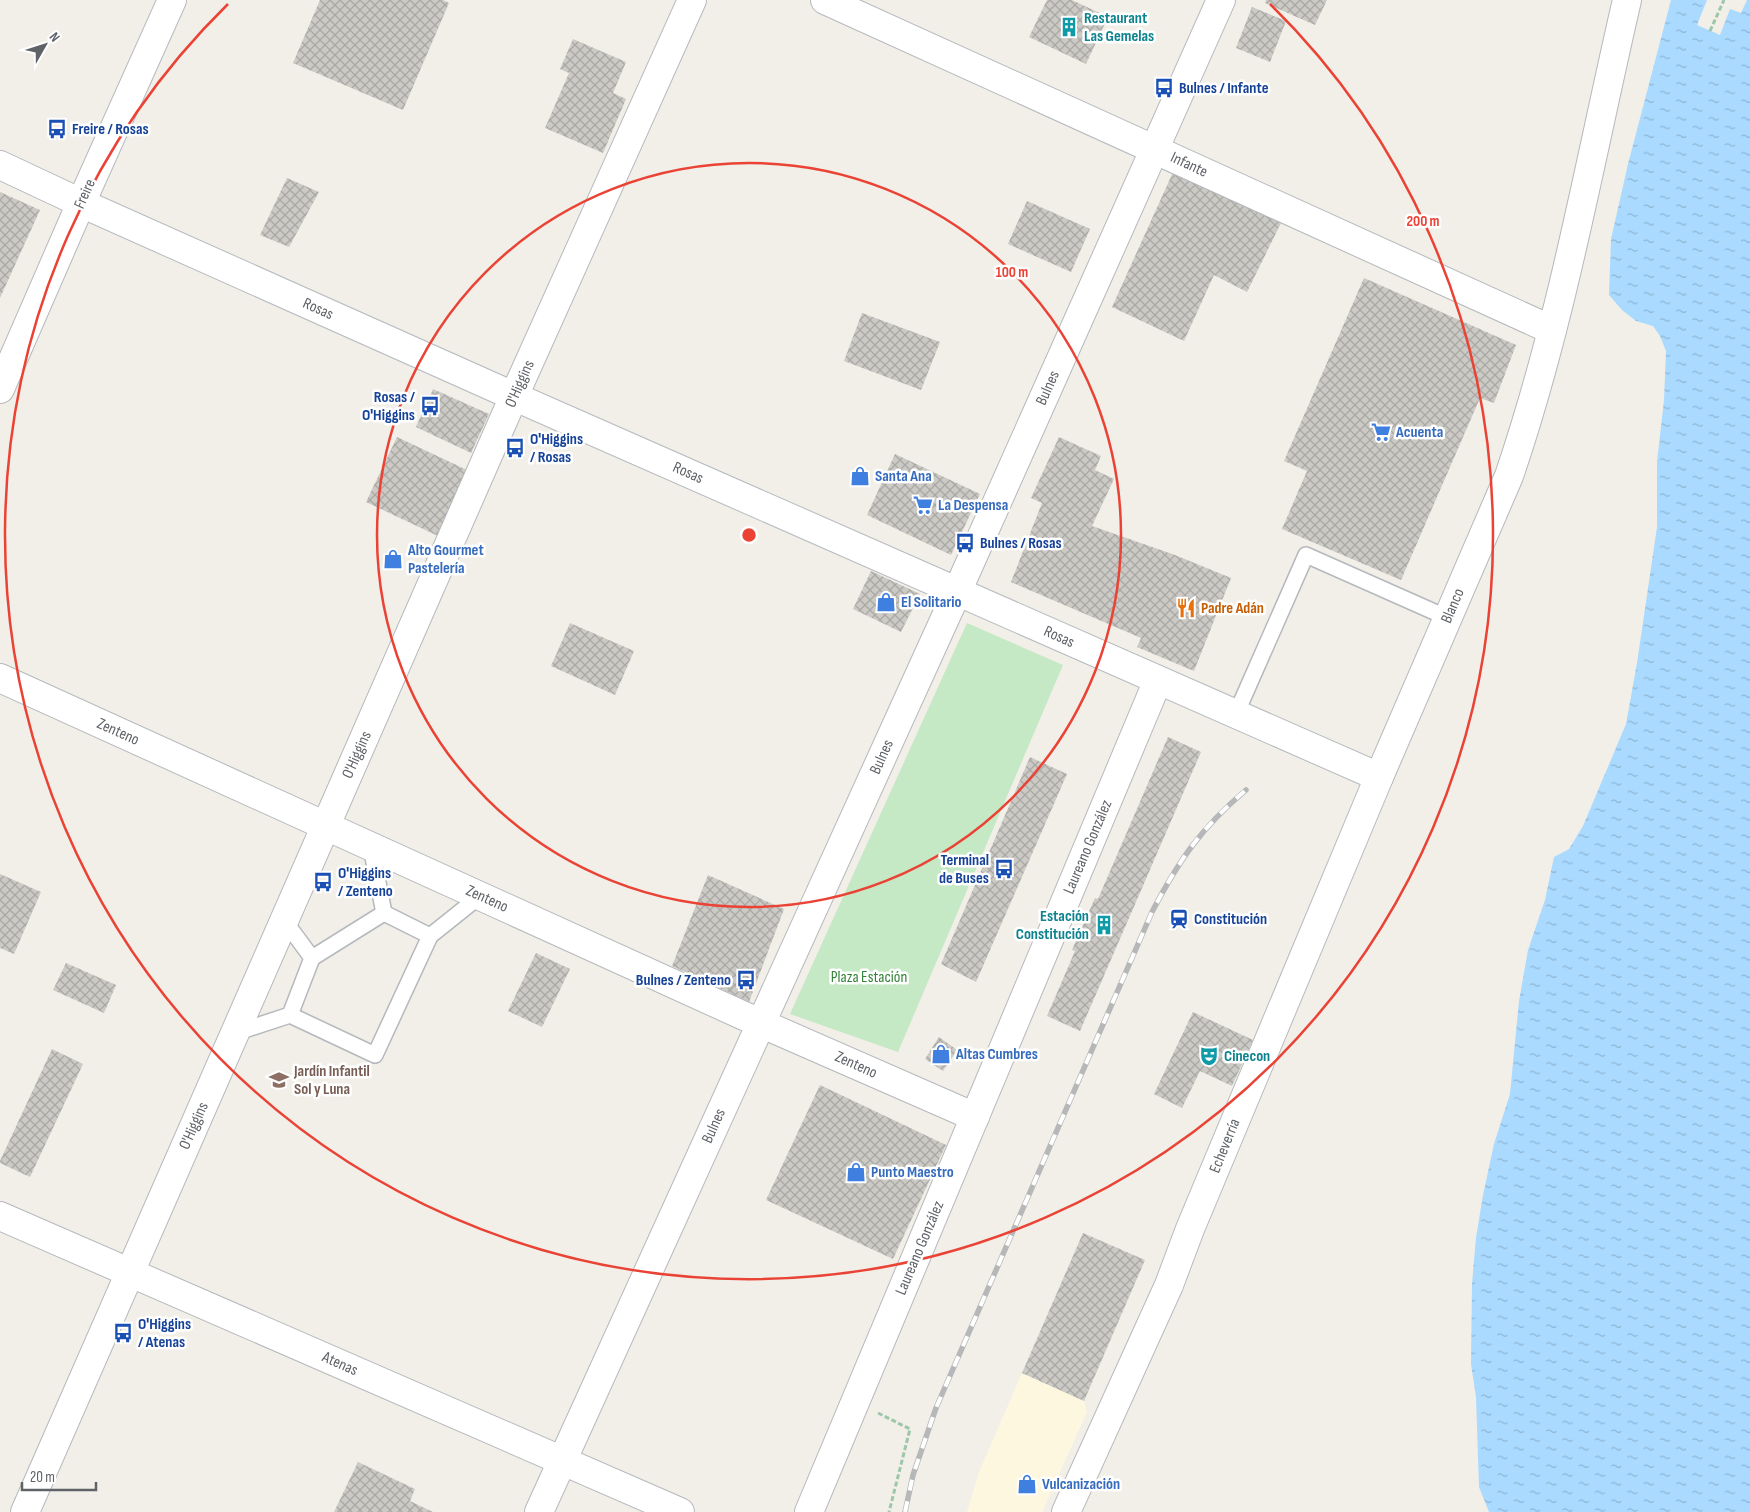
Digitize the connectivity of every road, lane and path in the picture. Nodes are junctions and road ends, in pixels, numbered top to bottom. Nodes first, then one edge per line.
1 (172, 0) edge
2 (692, 0) edge
3 (825, 0) edge
4 (1221, 0) edge
5 (1627, 0) edge
6 (1724, 0) edge
7 (1710, 31) dead end
8 (1154, 149) junction
9 (0, 165) edge
10 (81, 203) junction
11 (1552, 330) junction
12 (0, 389) edge
13 (514, 396) junction
14 (957, 592) junction
15 (1448, 618) junction
16 (0, 678) edge
17 (1158, 680) junction
18 (1236, 714) junction
19 (1379, 777) junction
20 (326, 826) junction
21 (371, 847) junction
22 (480, 896) junction
23 (384, 913) junction
24 (284, 920) junction
25 (430, 936) junction
26 (312, 958) junction
27 (290, 1015) junction
28 (761, 1023) junction
29 (235, 1032) junction
30 (975, 1117) junction
31 (0, 1216) edge
32 (130, 1272) junction
33 (856, 1402) junction
34 (562, 1460) junction
35 (25, 1512) edge
36 (539, 1512) edge
37 (680, 1512) edge
38 (809, 1512) edge
39 (889, 1512) edge
40 (1066, 1512) edge

1 - 10 street, Freire
2 - 13 street, O'Higgins
3 - 8 street, Infante
4 - 8 street, Bulnes
5 - 11 street, Blanco
6 - 7 path
8 - 11 street, Infante
8 - 14 street, Bulnes
9 - 10 street, Rosas
10 - 12 street, Freire
10 - 13 street, Rosas
11 - 15 street, Blanco
13 - 14 street, Rosas
13 - 20 street, O'Higgins
14 - 17 street, Rosas
14 - 28 street, Bulnes
15 - 18 lane
15 - 19 street, Blanco
16 - 20 street, Zenteno
17 - 18 street, Rosas
17 - 30 street, Laureano González
18 - 19 street, Rosas
19 - 40 street, Echeverría
20 - 21 street, Zenteno
20 - 24 street, O'Higgins
21 - 22 street, Zenteno
21 - 23 lane
22 - 25 lane
22 - 28 street, Zenteno
23 - 25 lane
23 - 26 lane
24 - 26 lane
24 - 29 street, O'Higgins
25 - 27 lane
26 - 27 lane
27 - 29 lane
28 - 30 street, Zenteno
28 - 34 street, Bulnes
29 - 32 street, O'Higgins
30 - 33 street, Laureano González
31 - 32 street, Atenas
32 - 34 street, Atenas
32 - 35 street, O'Higgins
33 - 38 street, Laureano González
33 - 39 path
34 - 36 street, Bulnes
34 - 37 street, Atenas

